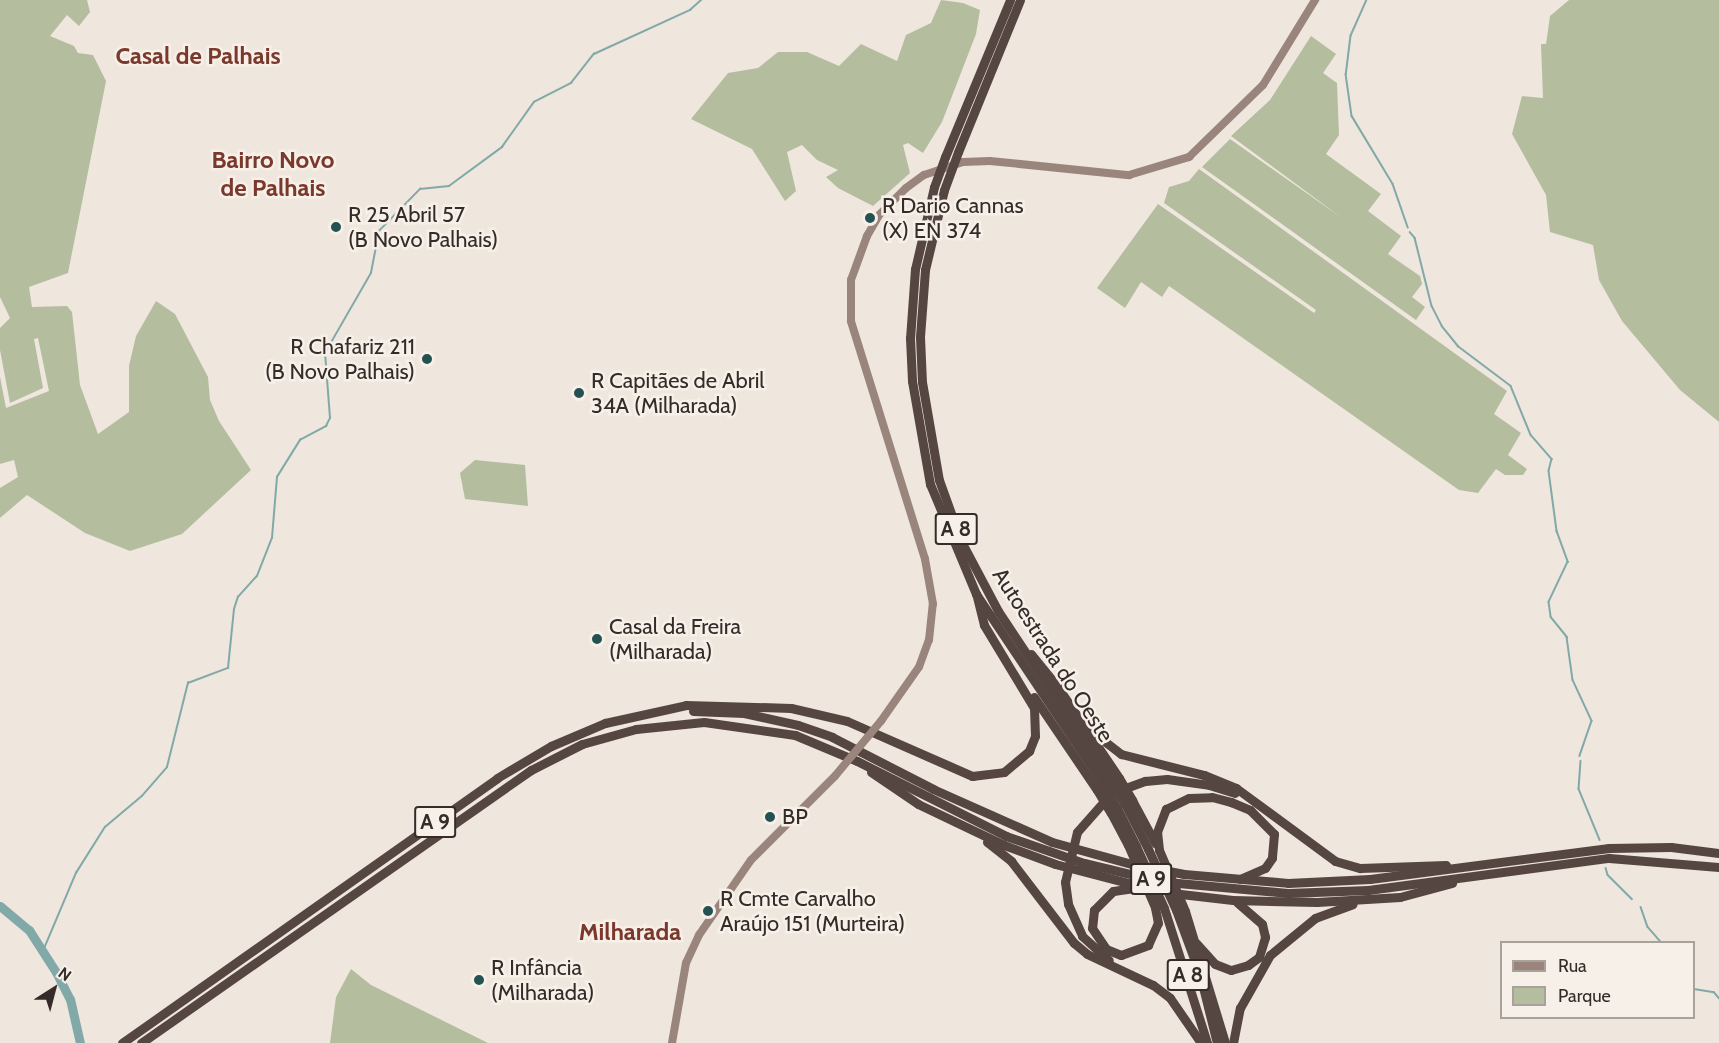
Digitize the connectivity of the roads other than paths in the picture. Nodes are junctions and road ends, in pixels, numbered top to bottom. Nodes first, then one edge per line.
1 (1010, 0) edge
2 (1020, 0) edge
3 (1315, 0) edge
4 (976, 594) junction
5 (1014, 637) junction
6 (1024, 687) junction
7 (744, 708) junction
8 (1085, 726) junction
9 (858, 761) junction
10 (1108, 784) junction
11 (1251, 800) junction
12 (1121, 806) junction
13 (964, 828) junction
14 (1159, 850) junction
15 (1719, 853) edge
16 (1458, 867) junction
17 (1719, 867) edge
18 (1467, 877) junction
19 (1235, 880) junction
20 (1143, 888) junction
21 (1233, 900) junction
22 (1368, 900) junction
23 (1160, 908) junction
24 (1180, 911) junction
25 (1196, 943) junction
26 (1131, 975) junction
27 (122, 1043) edge
28 (141, 1043) edge
29 (672, 1043) edge
30 (1201, 1043) edge
31 (1207, 1043) edge
32 (1217, 1043) edge
33 (1225, 1043) edge
34 (1233, 1043) edge

1 - 4 highway, Autoestrada do Oeste / A 8, bridge
2 - 5 highway, Autoestrada do Oeste / A 8, bridge
3 - 29 main road, bridge
4 - 6 highway
4 - 10 highway, Autoestrada do Oeste / A 8
5 - 8 highway
5 - 10 highway, Autoestrada do Oeste / A 8
6 - 7 highway
6 - 10 highway
7 - 19 highway, A 9
7 - 27 highway, A 9
8 - 10 highway
8 - 11 highway
9 - 13 highway
9 - 18 highway, A 9
9 - 28 highway, A 9
10 - 12 highway, Autoestrada do Oeste / A 8, bridge
10 - 12 highway, bridge
11 - 16 highway
11 - 26 highway, bridge
12 - 14 highway
12 - 23 highway, Autoestrada do Oeste / A 8, bridge
12 - 24 highway, Autoestrada do Oeste / A 8, bridge
13 - 20 highway
13 - 26 highway
14 - 19 highway
14 - 24 highway, bridge
15 - 16 highway, A 9
16 - 19 highway, A 9
17 - 18 highway, A 9
18 - 22 highway
20 - 21 highway
20 - 23 highway
21 - 22 highway
21 - 25 highway
22 - 34 highway
23 - 31 highway, Autoestrada do Oeste / A 8
24 - 25 highway
24 - 32 highway, Autoestrada do Oeste / A 8
25 - 33 highway
26 - 30 highway

